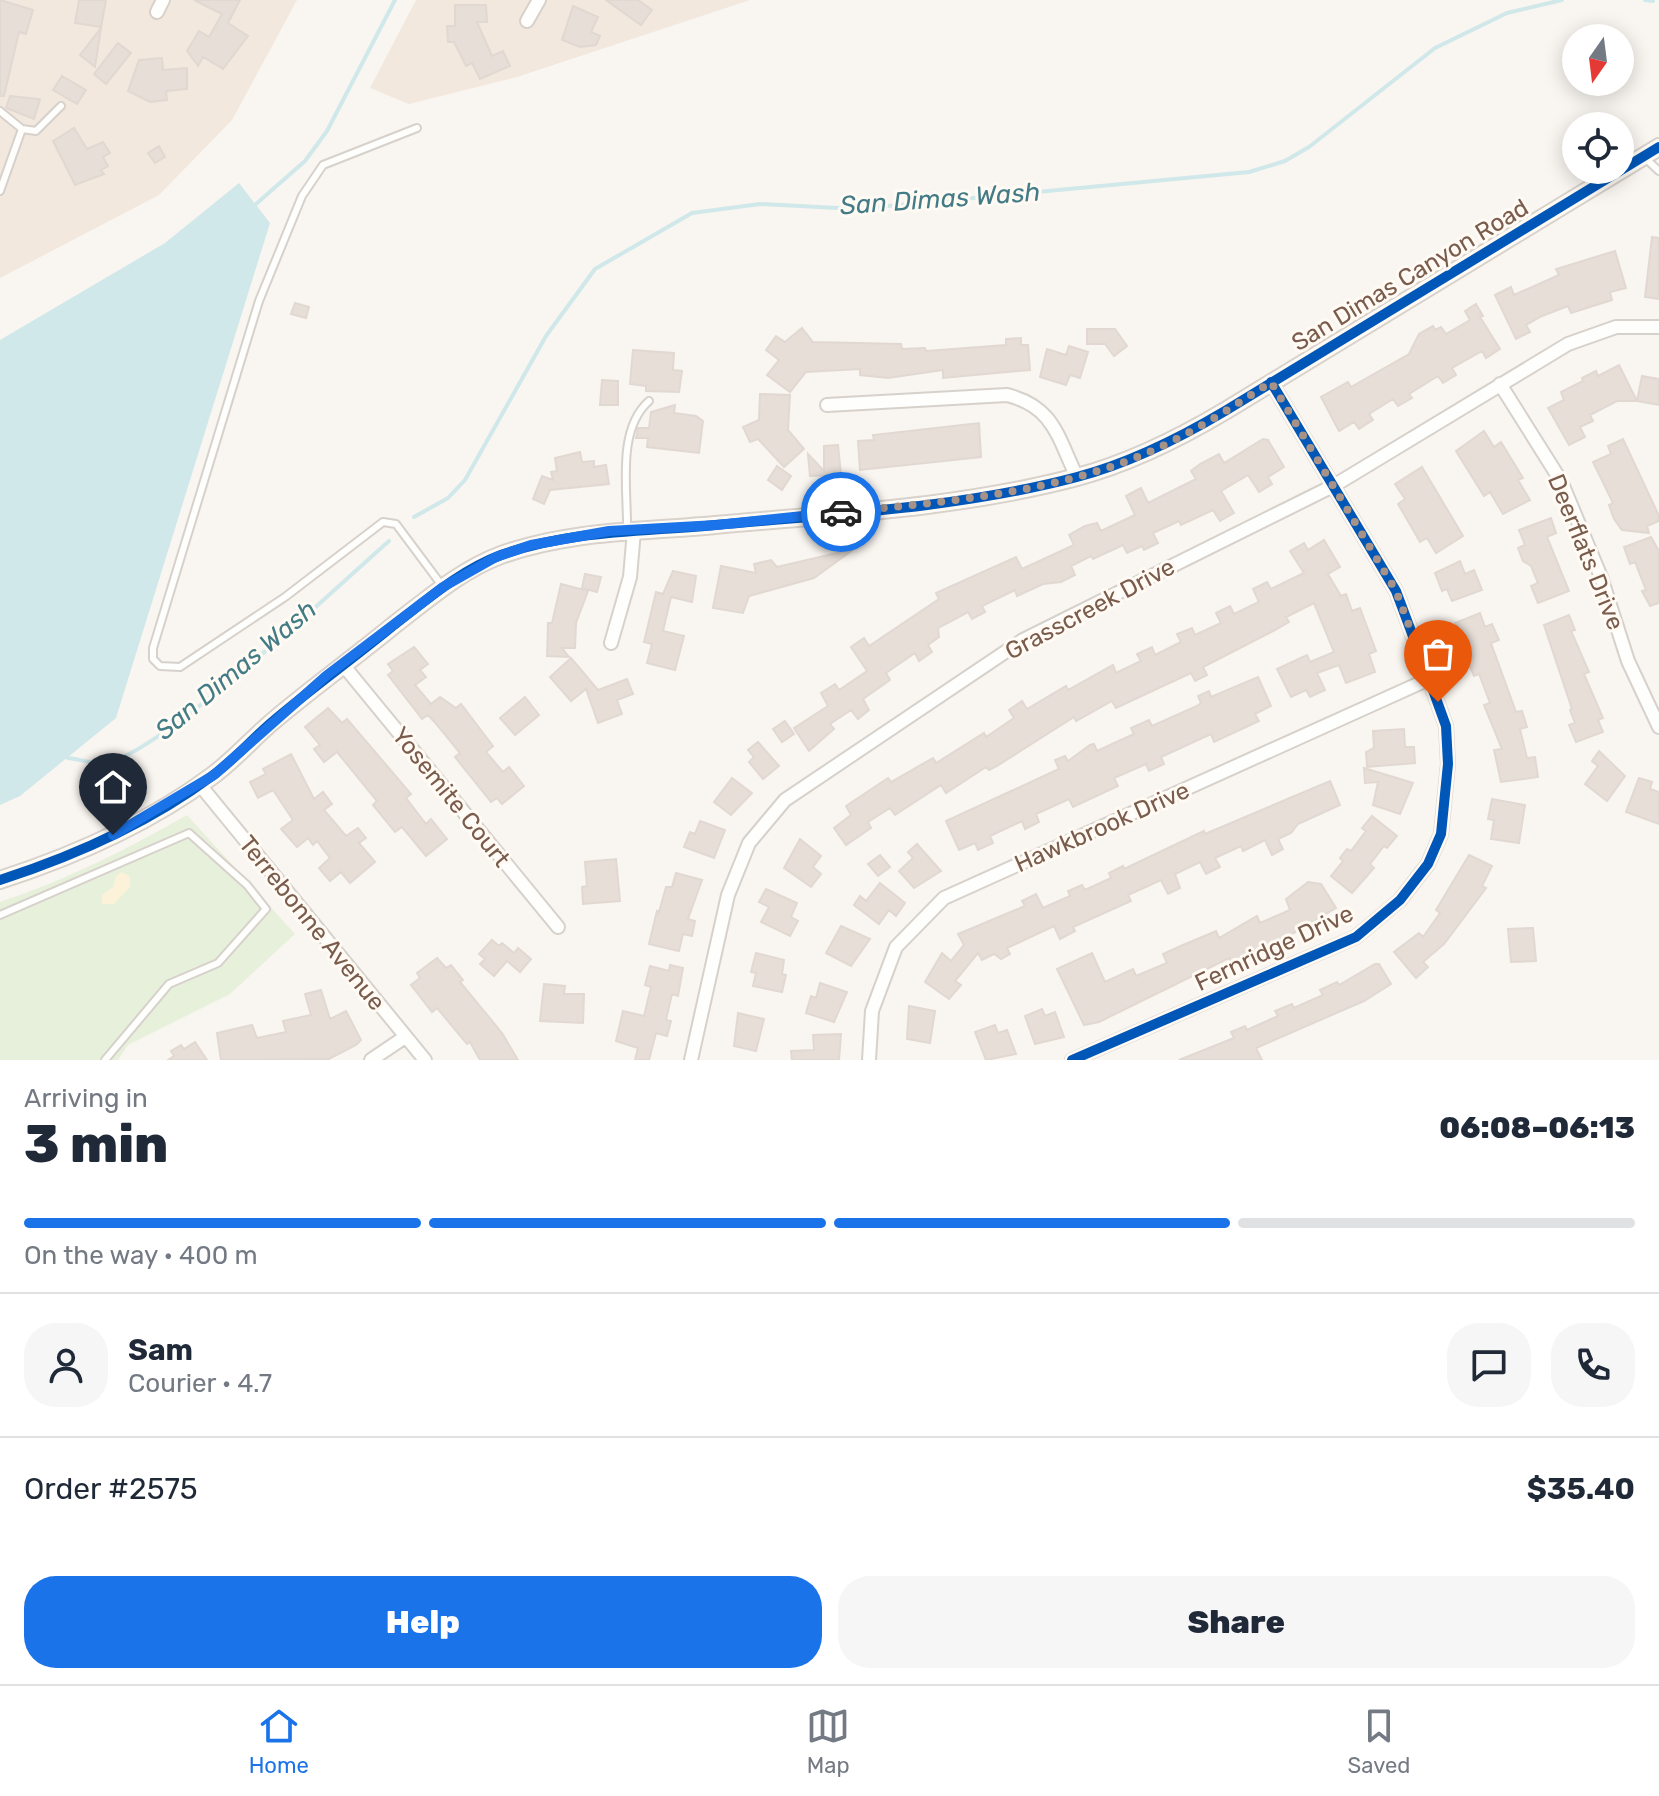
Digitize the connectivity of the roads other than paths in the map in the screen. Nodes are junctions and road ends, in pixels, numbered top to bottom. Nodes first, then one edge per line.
1 (539, 0) edge
2 (527, 21) dead end
3 (61, 106) dead end
4 (0, 111) edge
5 (417, 128) dead end
6 (22, 129) junction
7 (1659, 147) edge
8 (1643, 156) junction
9 (1659, 171) edge
10 (0, 191) edge
11 (1659, 327) edge
12 (1271, 382) junction
13 (1500, 384) junction
14 (649, 401) dead end
15 (827, 405) dead end
16 (1077, 477) junction
17 (1335, 485) junction
18 (631, 531) junction
19 (443, 587) junction
20 (611, 643) dead end
21 (344, 666) junction
22 (1429, 679) junction
23 (1659, 727) edge
24 (200, 785) junction
25 (0, 880) edge
26 (0, 915) edge
27 (558, 927) dead end
28 (405, 1037) junction
29 (105, 1060) edge
30 (371, 1060) edge
31 (425, 1060) edge
32 (691, 1060) edge
33 (869, 1060) edge
34 (1072, 1060) edge

1 - 2 street
3 - 6 lane
4 - 6 lane
5 - 19 lane
6 - 10 lane
7 - 8 street, San Dimas Canyon Road
8 - 9 lane
8 - 12 street, San Dimas Canyon Road
11 - 13 street, Grasscreek Drive
12 - 16 street, San Dimas Canyon Road
12 - 17 street, Fernridge Drive
13 - 17 street, Grasscreek Drive
13 - 23 street, Deerflats Drive
14 - 18 lane
15 - 16 street
16 - 18 street, San Dimas Canyon Road
17 - 22 street, Fernridge Drive
17 - 32 street, Grasscreek Drive
18 - 19 street, San Dimas Canyon Road
18 - 20 street
19 - 21 street, San Dimas Canyon Road
21 - 24 street, San Dimas Canyon Road
21 - 27 street, Yosemite Court
22 - 33 street, Hawkbrook Drive
22 - 34 street, Fernridge Drive
24 - 25 street, San Dimas Canyon Road
24 - 28 street, Terrebonne Avenue
26 - 29 lane
28 - 30 street
28 - 31 street, Terrebonne Avenue

